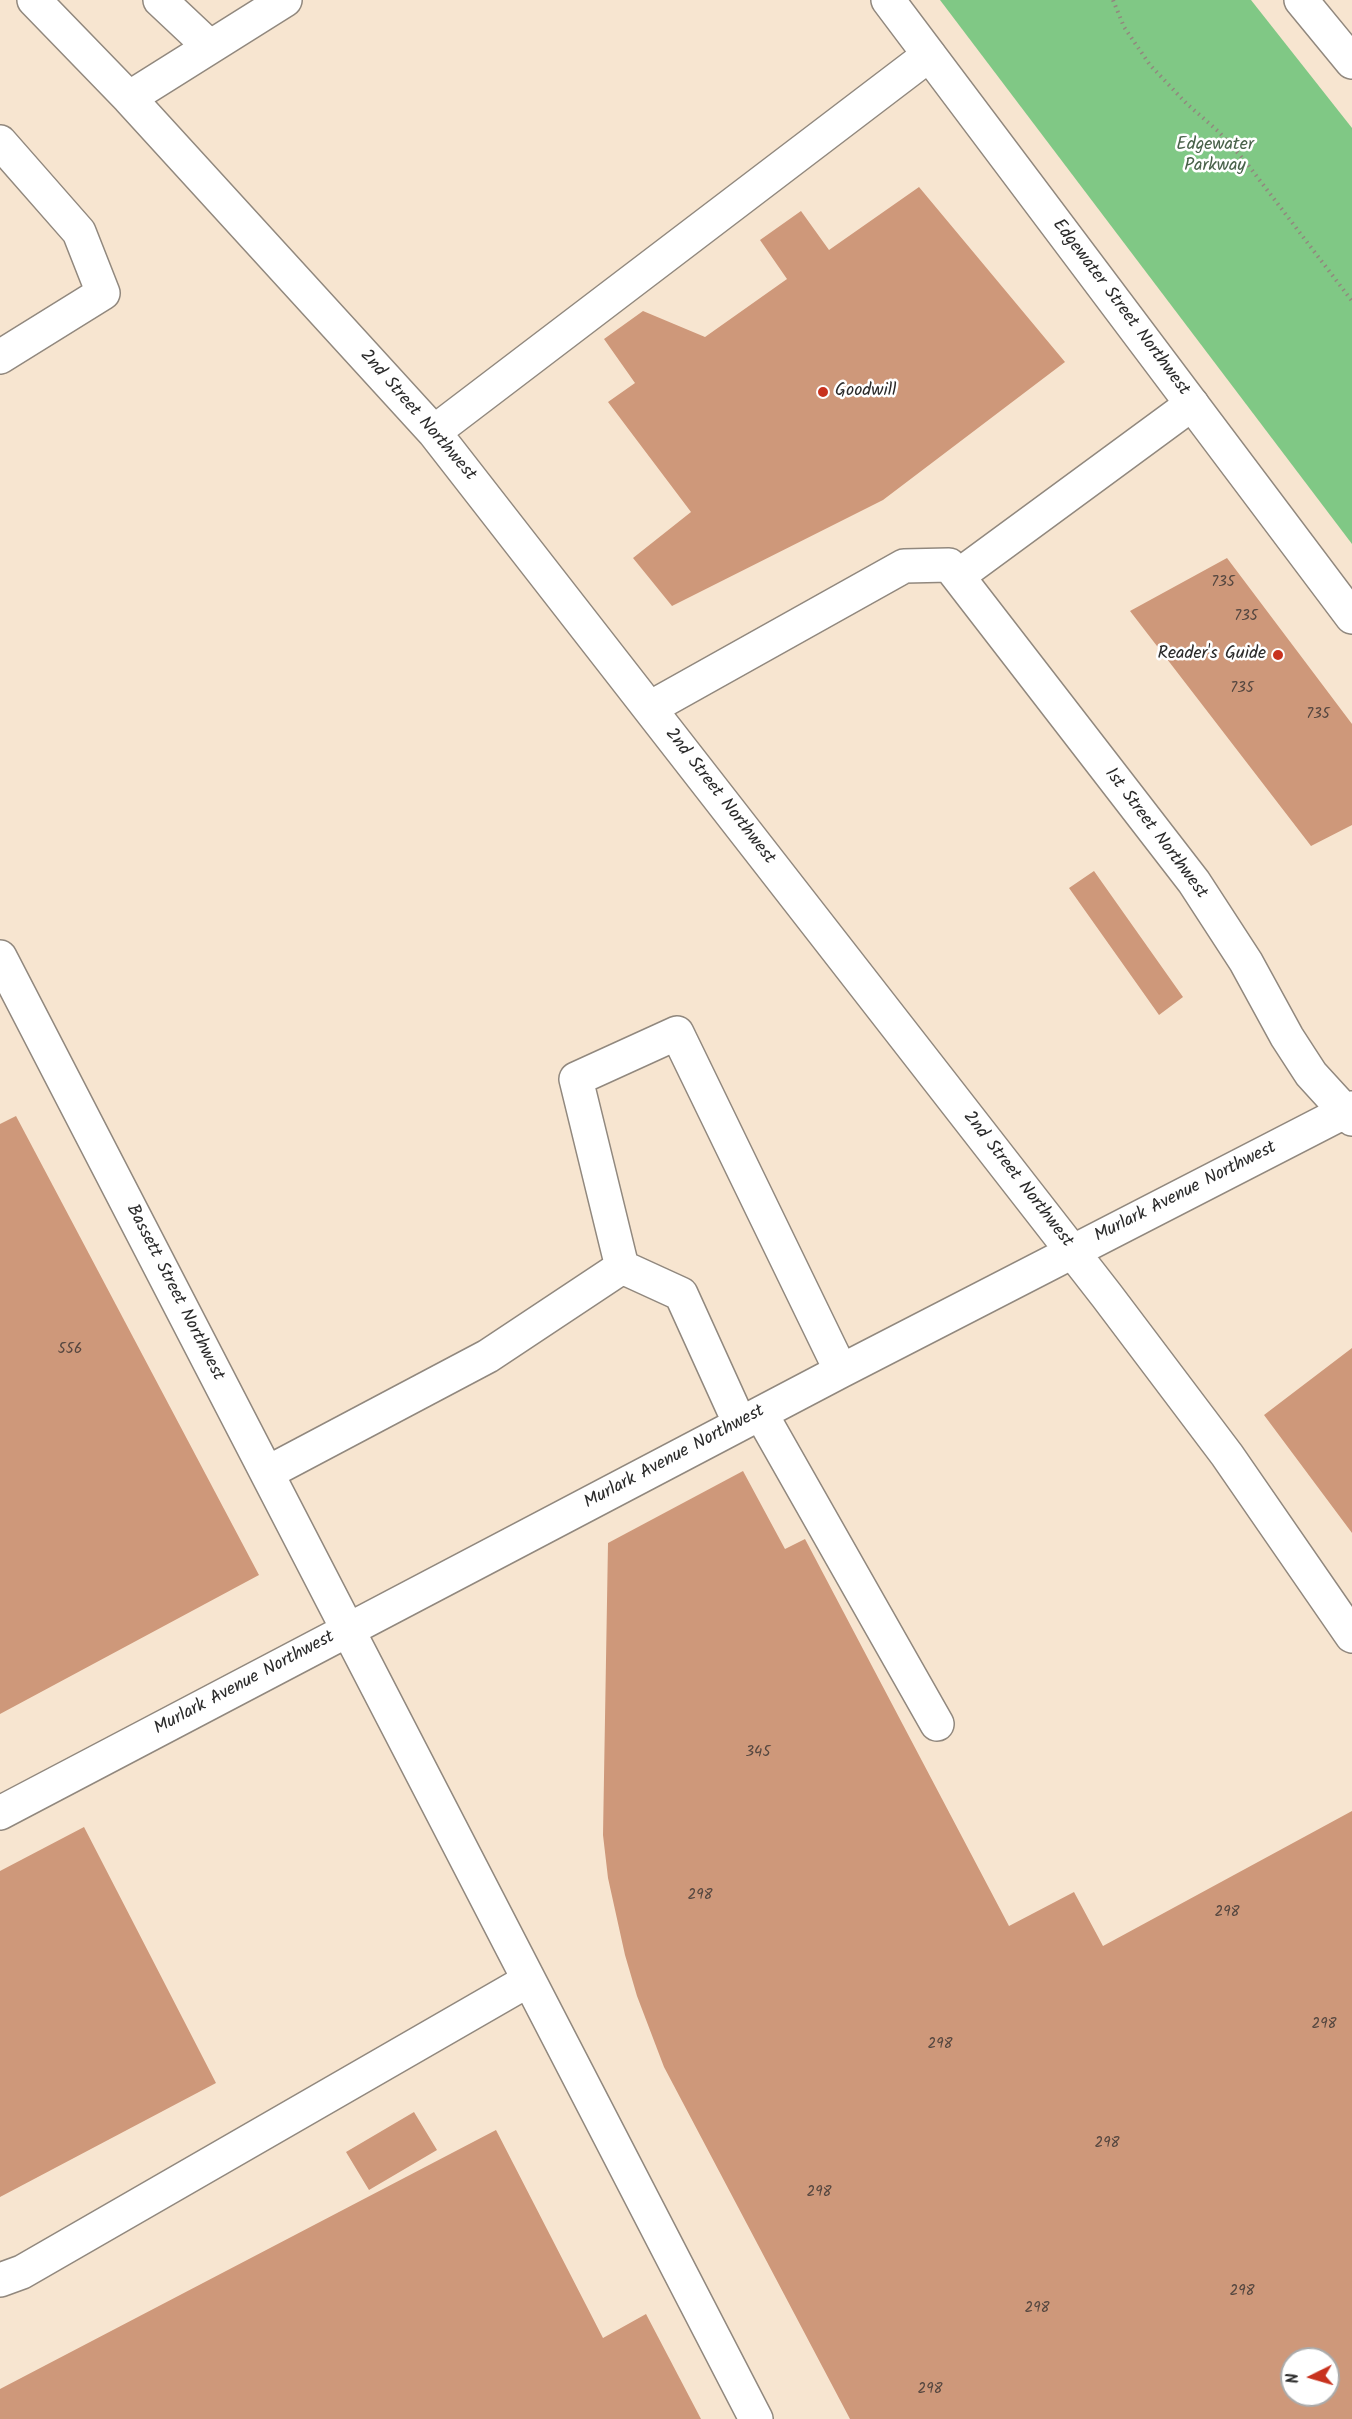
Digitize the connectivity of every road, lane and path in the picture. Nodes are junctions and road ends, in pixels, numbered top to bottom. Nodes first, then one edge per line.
1 (34, 0) edge
2 (160, 0) edge
3 (285, 0) edge
4 (888, 0) edge
5 (1113, 0) edge
6 (1301, 0) edge
7 (210, 47) junction
8 (930, 55) junction
9 (1352, 62) edge
10 (129, 98) junction
11 (0, 142) edge
12 (1352, 301) edge
13 (0, 357) edge
14 (1192, 404) junction
15 (434, 432) junction
16 (953, 571) junction
17 (1352, 617) edge
18 (650, 708) junction
19 (0, 957) edge
20 (1350, 1113) edge
21 (1072, 1251) junction
22 (622, 1267) junction
23 (841, 1371) junction
24 (751, 1419) junction
25 (267, 1473) junction
26 (348, 1630) junction
27 (1352, 1636) edge
28 (937, 1724) dead end
29 (0, 1813) edge
30 (529, 1980) junction
31 (0, 2280) edge
32 (756, 2419) edge

1 - 10 main road, 2nd Street Northwest
2 - 7 main road
3 - 7 main road
4 - 8 main road, Edgewater Street Northwest
5 - 12 path
6 - 9 main road
7 - 10 main road
8 - 14 main road, Edgewater Street Northwest
8 - 15 main road
10 - 15 main road, 2nd Street Northwest
11 - 13 main road
14 - 16 main road
14 - 17 main road, Edgewater Street Northwest
15 - 18 main road, 2nd Street Northwest
16 - 18 main road
16 - 20 main road, 1st Street Northwest
18 - 21 main road, 2nd Street Northwest
19 - 25 main road, Bassett Street Northwest
20 - 21 main road, Murlark Avenue Northwest
21 - 23 main road, Murlark Avenue Northwest
21 - 27 main road, 2nd Street Northwest
22 - 23 main road
22 - 24 main road
22 - 25 main road
23 - 24 main road, Murlark Avenue Northwest
24 - 26 main road, Murlark Avenue Northwest
24 - 28 main road
25 - 26 main road, Bassett Street Northwest
26 - 29 main road, Murlark Avenue Northwest
26 - 30 main road, Bassett Street Northwest
30 - 31 main road
30 - 32 main road, Bassett Street Northwest

